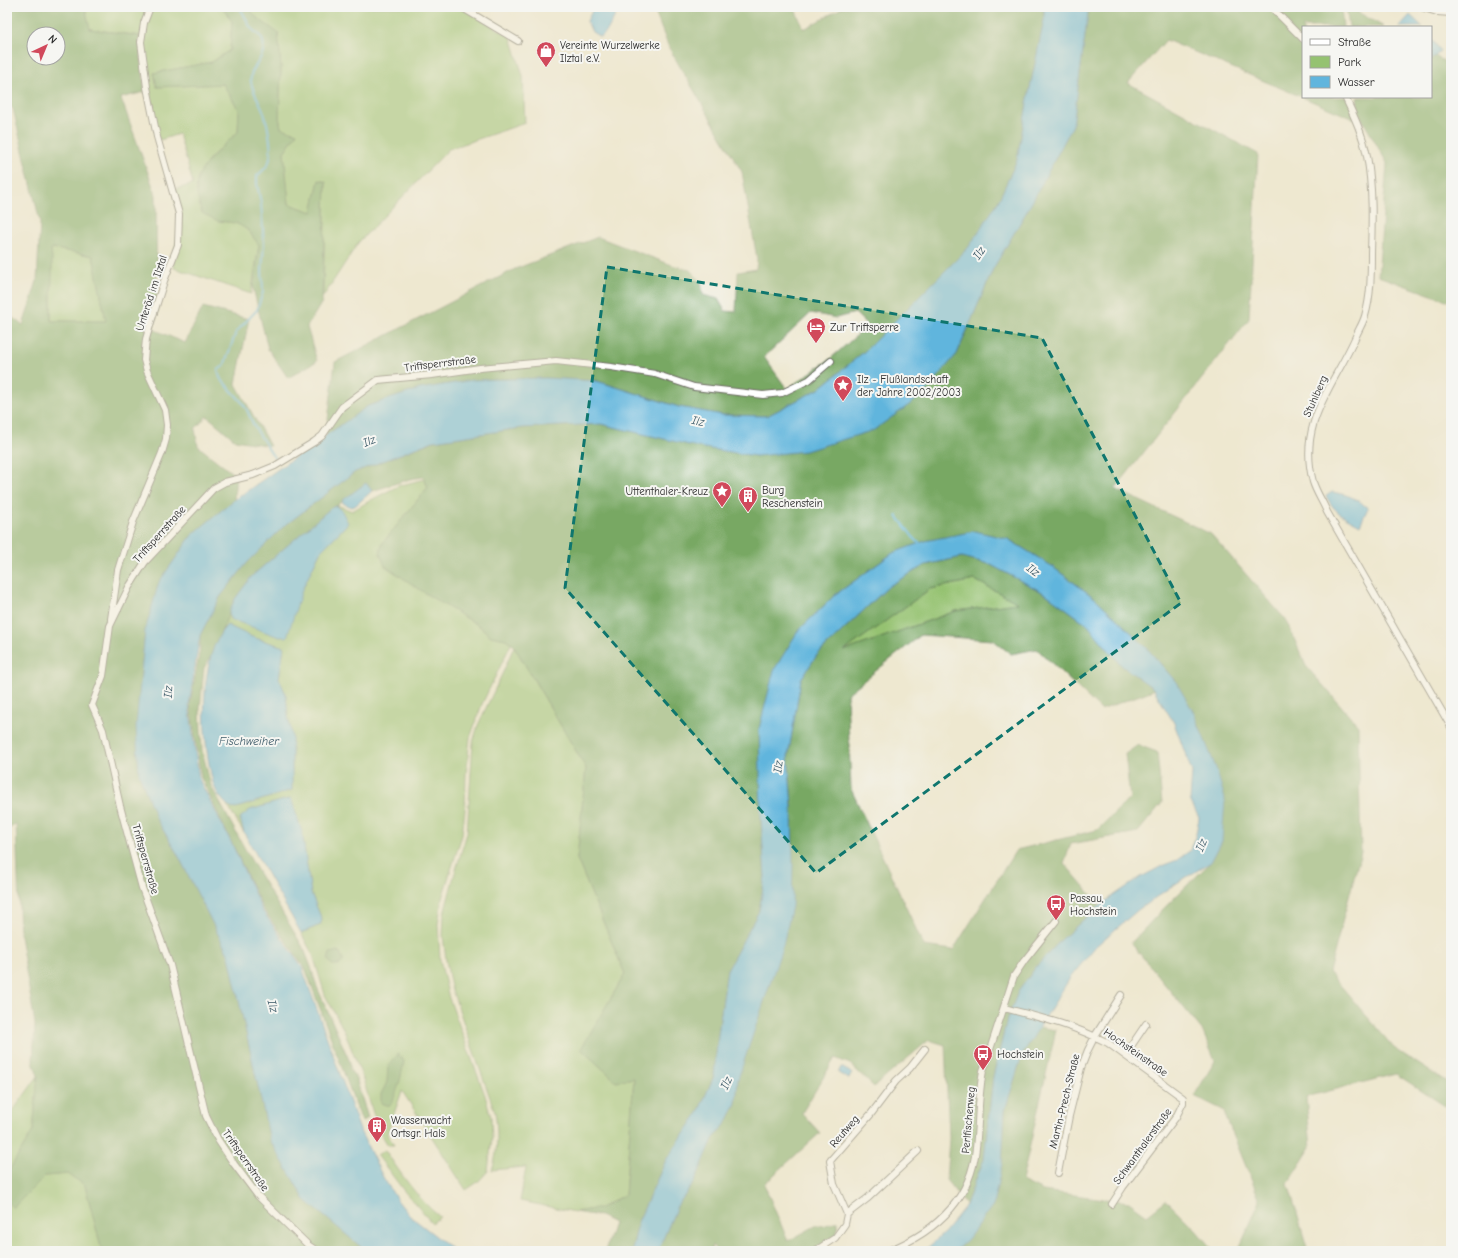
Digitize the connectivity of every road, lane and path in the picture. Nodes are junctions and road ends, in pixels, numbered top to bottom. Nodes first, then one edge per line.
1 (150, 7) edge
2 (462, 7) edge
3 (1271, 7) edge
4 (1421, 7) edge
5 (1451, 13) edge
6 (1302, 38) edge
7 (518, 41) dead end
8 (1345, 98) edge
9 (831, 361) dead end
10 (110, 626) junction
11 (1451, 727) edge
12 (1056, 921) dead end
13 (1121, 995) dead end
14 (1007, 1009) junction
15 (1146, 1024) dead end
16 (1095, 1036) junction
17 (925, 1049) dead end
18 (1125, 1055) junction
19 (1184, 1098) joint
20 (918, 1151) dead end
21 (1058, 1173) dead end
22 (1112, 1204) dead end
23 (847, 1214) junction
24 (317, 1251) edge
25 (815, 1251) edge
26 (888, 1251) edge

1 - 10 street, Unteröd im Ilztal
2 - 7 street
3 - 6 street
4 - 5 street
8 - 11 street, Stuhlberg
9 - 10 street, Triftsperrstraße
10 - 24 street, Triftsperrstraße
12 - 14 street, Perlfischerweg
13 - 16 street, Martin-Prech-Straße
14 - 16 street, Hochsteinstraße
14 - 26 street, Perlfischerweg
15 - 18 street
16 - 18 street, Hochsteinstraße
16 - 21 street, Martin-Prech-Straße
17 - 23 street, Reutweg
18 - 19 street, Hochsteinstraße
19 - 22 street, Schwanthalerstraße
20 - 23 street
23 - 25 street

